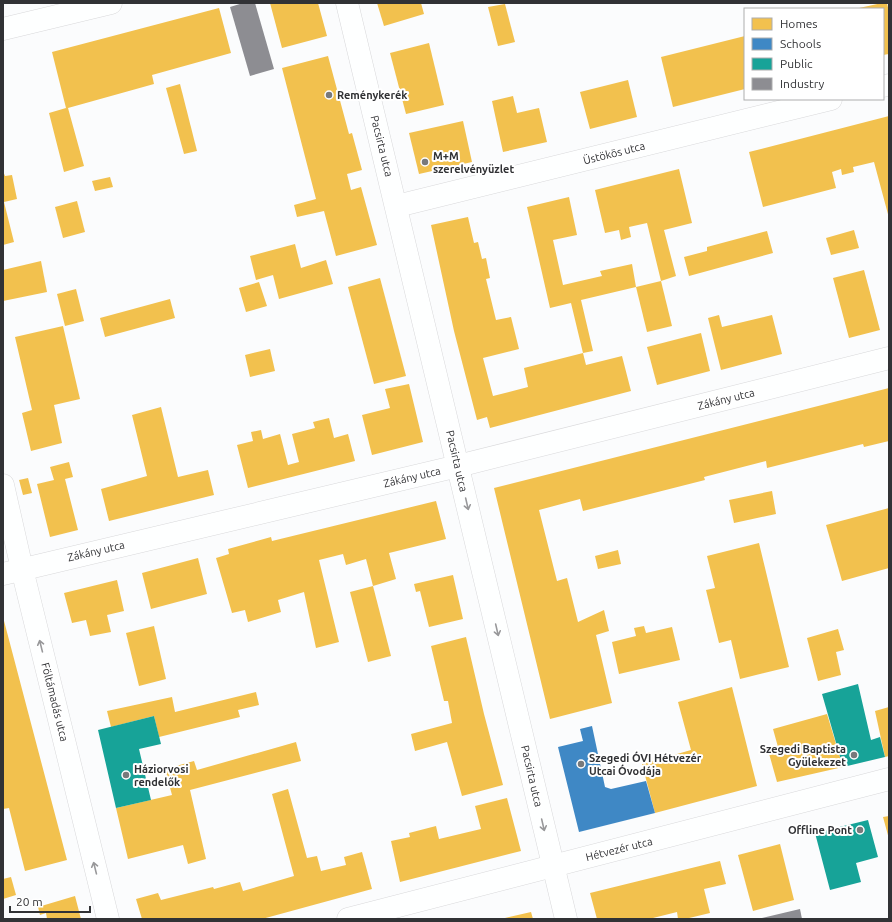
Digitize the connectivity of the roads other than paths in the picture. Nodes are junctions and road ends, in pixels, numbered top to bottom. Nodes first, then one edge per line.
1 (111, 3) edge
2 (347, 3) edge
3 (3, 30) edge
4 (827, 100) edge
5 (396, 206) junction
6 (889, 358) edge
7 (458, 466) junction
8 (3, 485) edge
9 (12, 571) edge
10 (889, 779) edge
11 (553, 866) junction
12 (108, 919) edge
13 (348, 919) edge
14 (566, 919) edge

1 - 3 street
2 - 5 street, Pacsirta utca
4 - 5 street, Üstökös utca
5 - 7 street, Pacsirta utca
6 - 7 street, Zákány utca
7 - 9 street, Zákány utca
7 -> 11 street, Pacsirta utca
8 - 9 street, Föltámadás utca
12 -> 9 street, Föltámadás utca
10 - 11 street, Hétvezér utca
11 - 13 street, Hétvezér utca
11 - 14 street, Pacsirta utca

